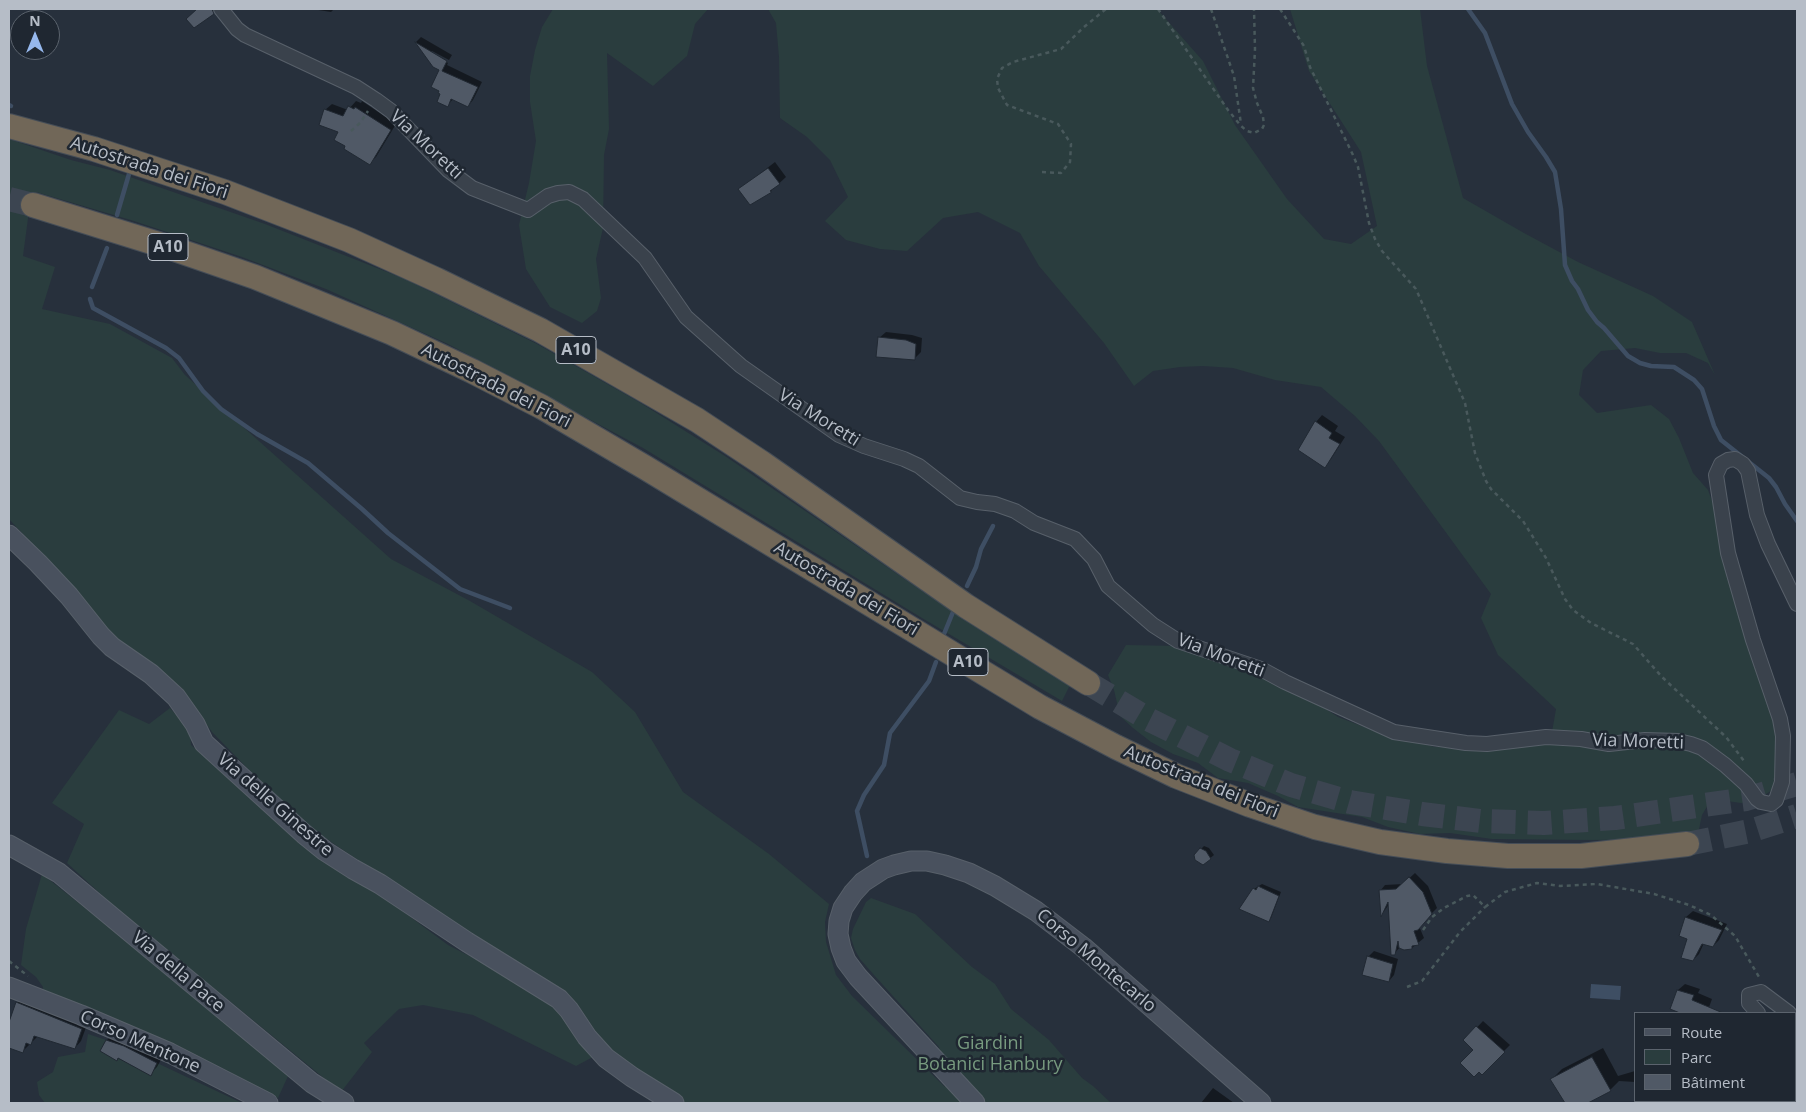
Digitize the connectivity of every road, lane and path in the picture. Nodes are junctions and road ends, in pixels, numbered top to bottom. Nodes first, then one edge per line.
1 (221, 9) edge
2 (1106, 9) edge
3 (1158, 9) edge
4 (1211, 9) edge
5 (1254, 9) edge
6 (1280, 9) edge
7 (374, 99) junction
8 (9, 126) edge
9 (1242, 126) junction
10 (350, 131) dead end
11 (1042, 172) dead end
12 (33, 205) tunnel mouth
13 (9, 535) edge
14 (1797, 604) edge
15 (1088, 683) tunnel mouth
16 (1748, 766) dead end
17 (1687, 844) tunnel mouth
18 (9, 845) edge
19 (1485, 907) junction
20 (1423, 930) dead end
21 (9, 987) edge
22 (1406, 987) dead end
23 (1766, 994) junction
24 (1757, 1012) edge
25 (1788, 1012) edge
26 (268, 1103) edge
27 (344, 1103) edge
28 (674, 1103) edge
29 (975, 1103) edge
30 (1261, 1103) edge

1 - 7 street, Via Moretti
2 - 11 path
3 - 9 path
4 - 9 path
5 - 9 path
6 - 16 path
7 - 10 path
7 - 14 street, Via Moretti
8 - 15 highway, Autostrada dei Fiori / A10
12 - 17 highway, Autostrada dei Fiori / A10
13 - 28 street, Via delle Ginestre
18 - 27 street, Via della Pace
19 - 20 path
19 - 22 path
19 - 23 path
21 - 26 street, Corso Mentone
23 - 24 street
23 - 25 street
29 - 30 street, Corso Montecarlo

